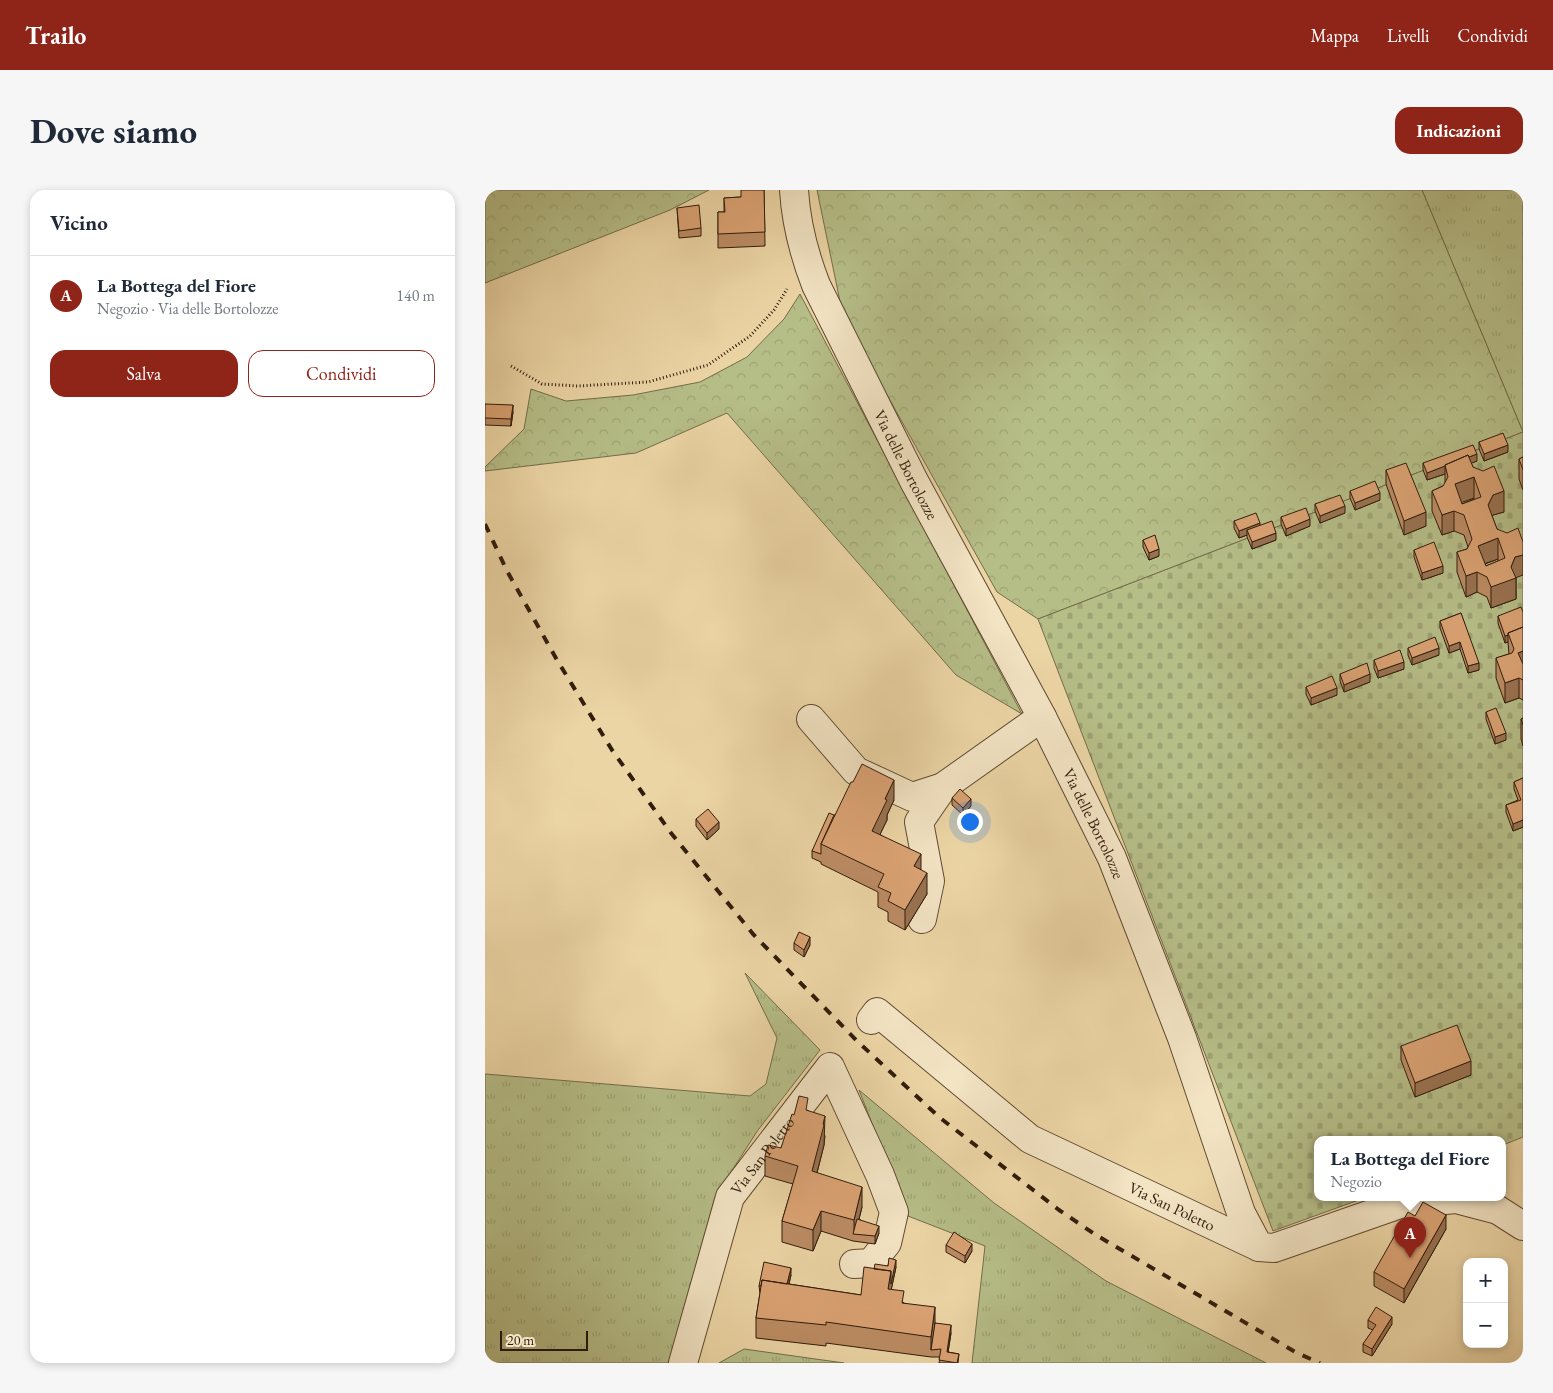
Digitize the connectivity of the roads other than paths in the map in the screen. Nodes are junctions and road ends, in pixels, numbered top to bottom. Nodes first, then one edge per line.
1 (794, 190) edge
2 (1041, 717) junction
3 (811, 719) dead end
4 (943, 787) junction
5 (922, 919) dead end
6 (871, 1020) dead end
7 (1434, 1201) edge
8 (1468, 1201) edge
9 (1510, 1208) edge
10 (1523, 1226) edge
11 (1259, 1247) junction
12 (854, 1264) dead end
13 (683, 1363) edge

1 - 2 street, Via delle Bortolozze
2 - 4 street
2 - 11 street, Via delle Bortolozze
3 - 4 street
4 - 5 street
6 - 11 street, Via San Poletto
7 - 11 street
8 - 9 street
9 - 10 street
12 - 13 street, Via San Poletto

